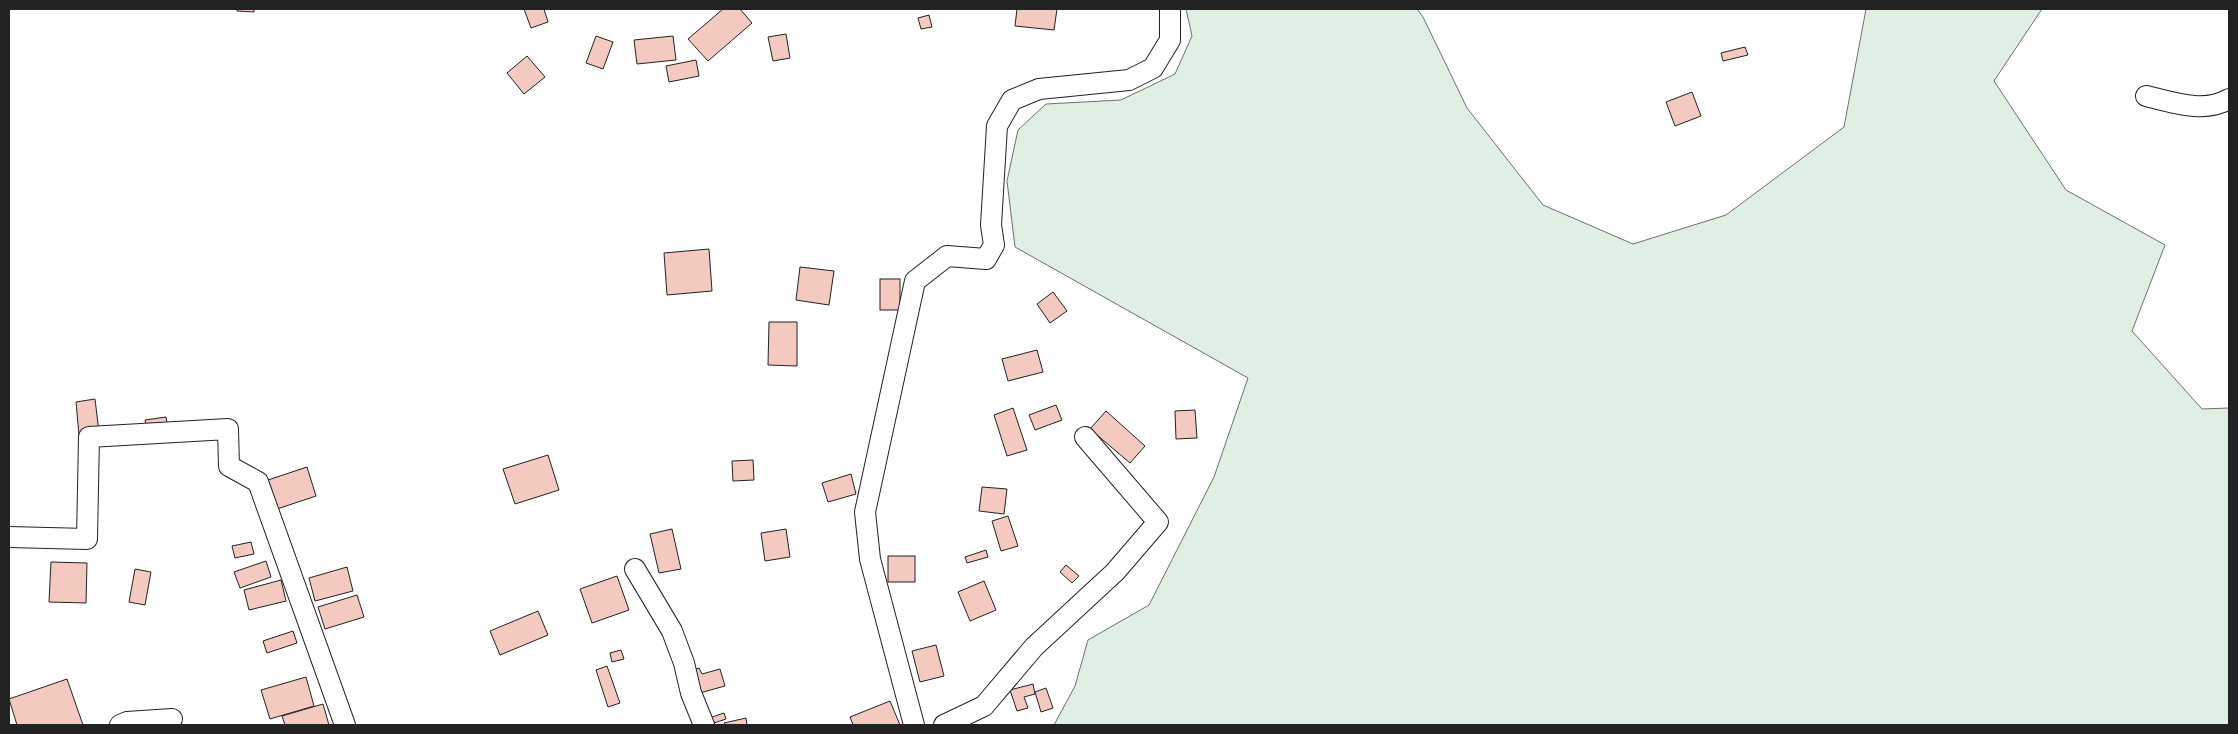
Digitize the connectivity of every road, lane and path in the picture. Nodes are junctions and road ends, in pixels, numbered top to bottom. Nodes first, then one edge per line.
1 (1170, 9) edge
2 (2146, 96) dead end
3 (2229, 99) edge
4 (1085, 437) dead end
5 (9, 537) edge
6 (635, 569) dead end
7 (172, 719) dead end
8 (120, 725) edge
9 (345, 725) edge
10 (704, 725) edge
11 (914, 725) edge
12 (944, 725) edge

1 - 11 street
2 - 3 street
4 - 12 street
5 - 9 street
6 - 10 street
7 - 8 street

